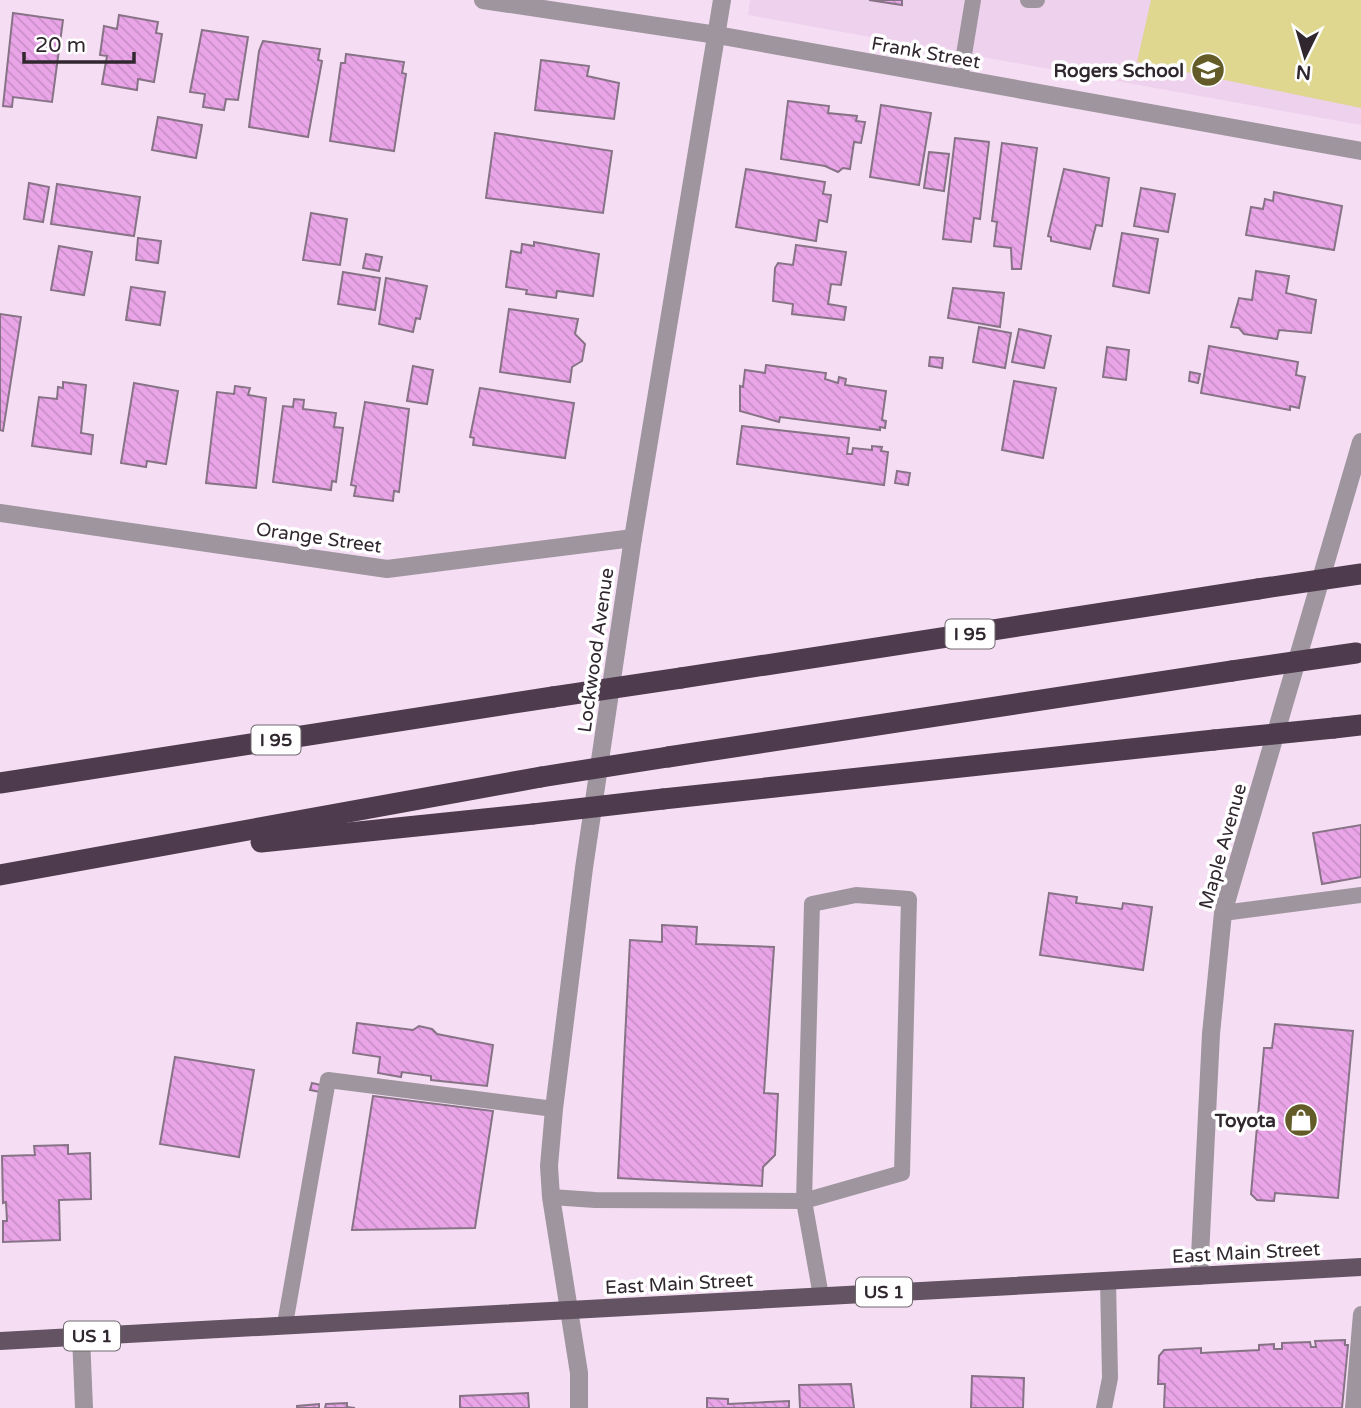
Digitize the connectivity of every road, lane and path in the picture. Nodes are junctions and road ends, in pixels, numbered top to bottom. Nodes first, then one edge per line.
1 (483, 0) edge
2 (722, 0) edge
3 (973, 0) edge
4 (1028, 0) edge
5 (1037, 0) edge
6 (717, 35) junction
7 (960, 79) junction
8 (1361, 151) edge
9 (1361, 442) edge
10 (0, 513) edge
11 (633, 538) junction
12 (1361, 574) edge
13 (1358, 652) edge
14 (1361, 725) edge
15 (0, 783) edge
16 (106, 858) junction
17 (0, 875) edge
18 (1361, 895) edge
19 (1223, 913) junction
20 (554, 1109) junction
21 (551, 1197) junction
22 (804, 1201) junction
23 (1361, 1267) edge
24 (1199, 1276) junction
25 (1108, 1280) junction
26 (821, 1296) junction
27 (569, 1310) junction
28 (1361, 1314) edge
29 (285, 1324) junction
30 (81, 1336) junction
31 (0, 1341) edge
32 (83, 1408) edge
33 (579, 1408) edge
34 (1104, 1408) edge
35 (1353, 1408) edge

1 - 6 street, Frank Street
2 - 6 street, Lockwood Avenue
3 - 7 lane
4 - 5 lane
6 - 7 street, Frank Street
6 - 11 street, Lockwood Avenue
7 - 8 street, Frank Street
9 - 19 street, Maple Avenue
10 - 11 street, Orange Street
11 - 20 street, Lockwood Avenue
12 - 15 highway, I 95, bridge
13 - 16 highway, bridge
14 - 16 highway, bridge
16 - 17 highway
18 - 19 lane
19 - 24 street, Maple Avenue
20 - 21 street, Lockwood Avenue
20 - 29 lane
21 - 22 lane
21 - 27 street, Lockwood Avenue
22 - 22 lane
22 - 26 lane
23 - 24 main road, East Main Street / US 1
24 - 25 main road, East Main Street / US 1
25 - 26 main road, East Main Street / US 1
25 - 34 lane
26 - 27 main road, East Main Street / US 1
27 - 29 main road, East Main Street / US 1
27 - 33 street, Lockwood Avenue
28 - 35 lane
29 - 30 main road, East Main Street / US 1
30 - 31 main road, East Main Street / US 1
30 - 32 street

